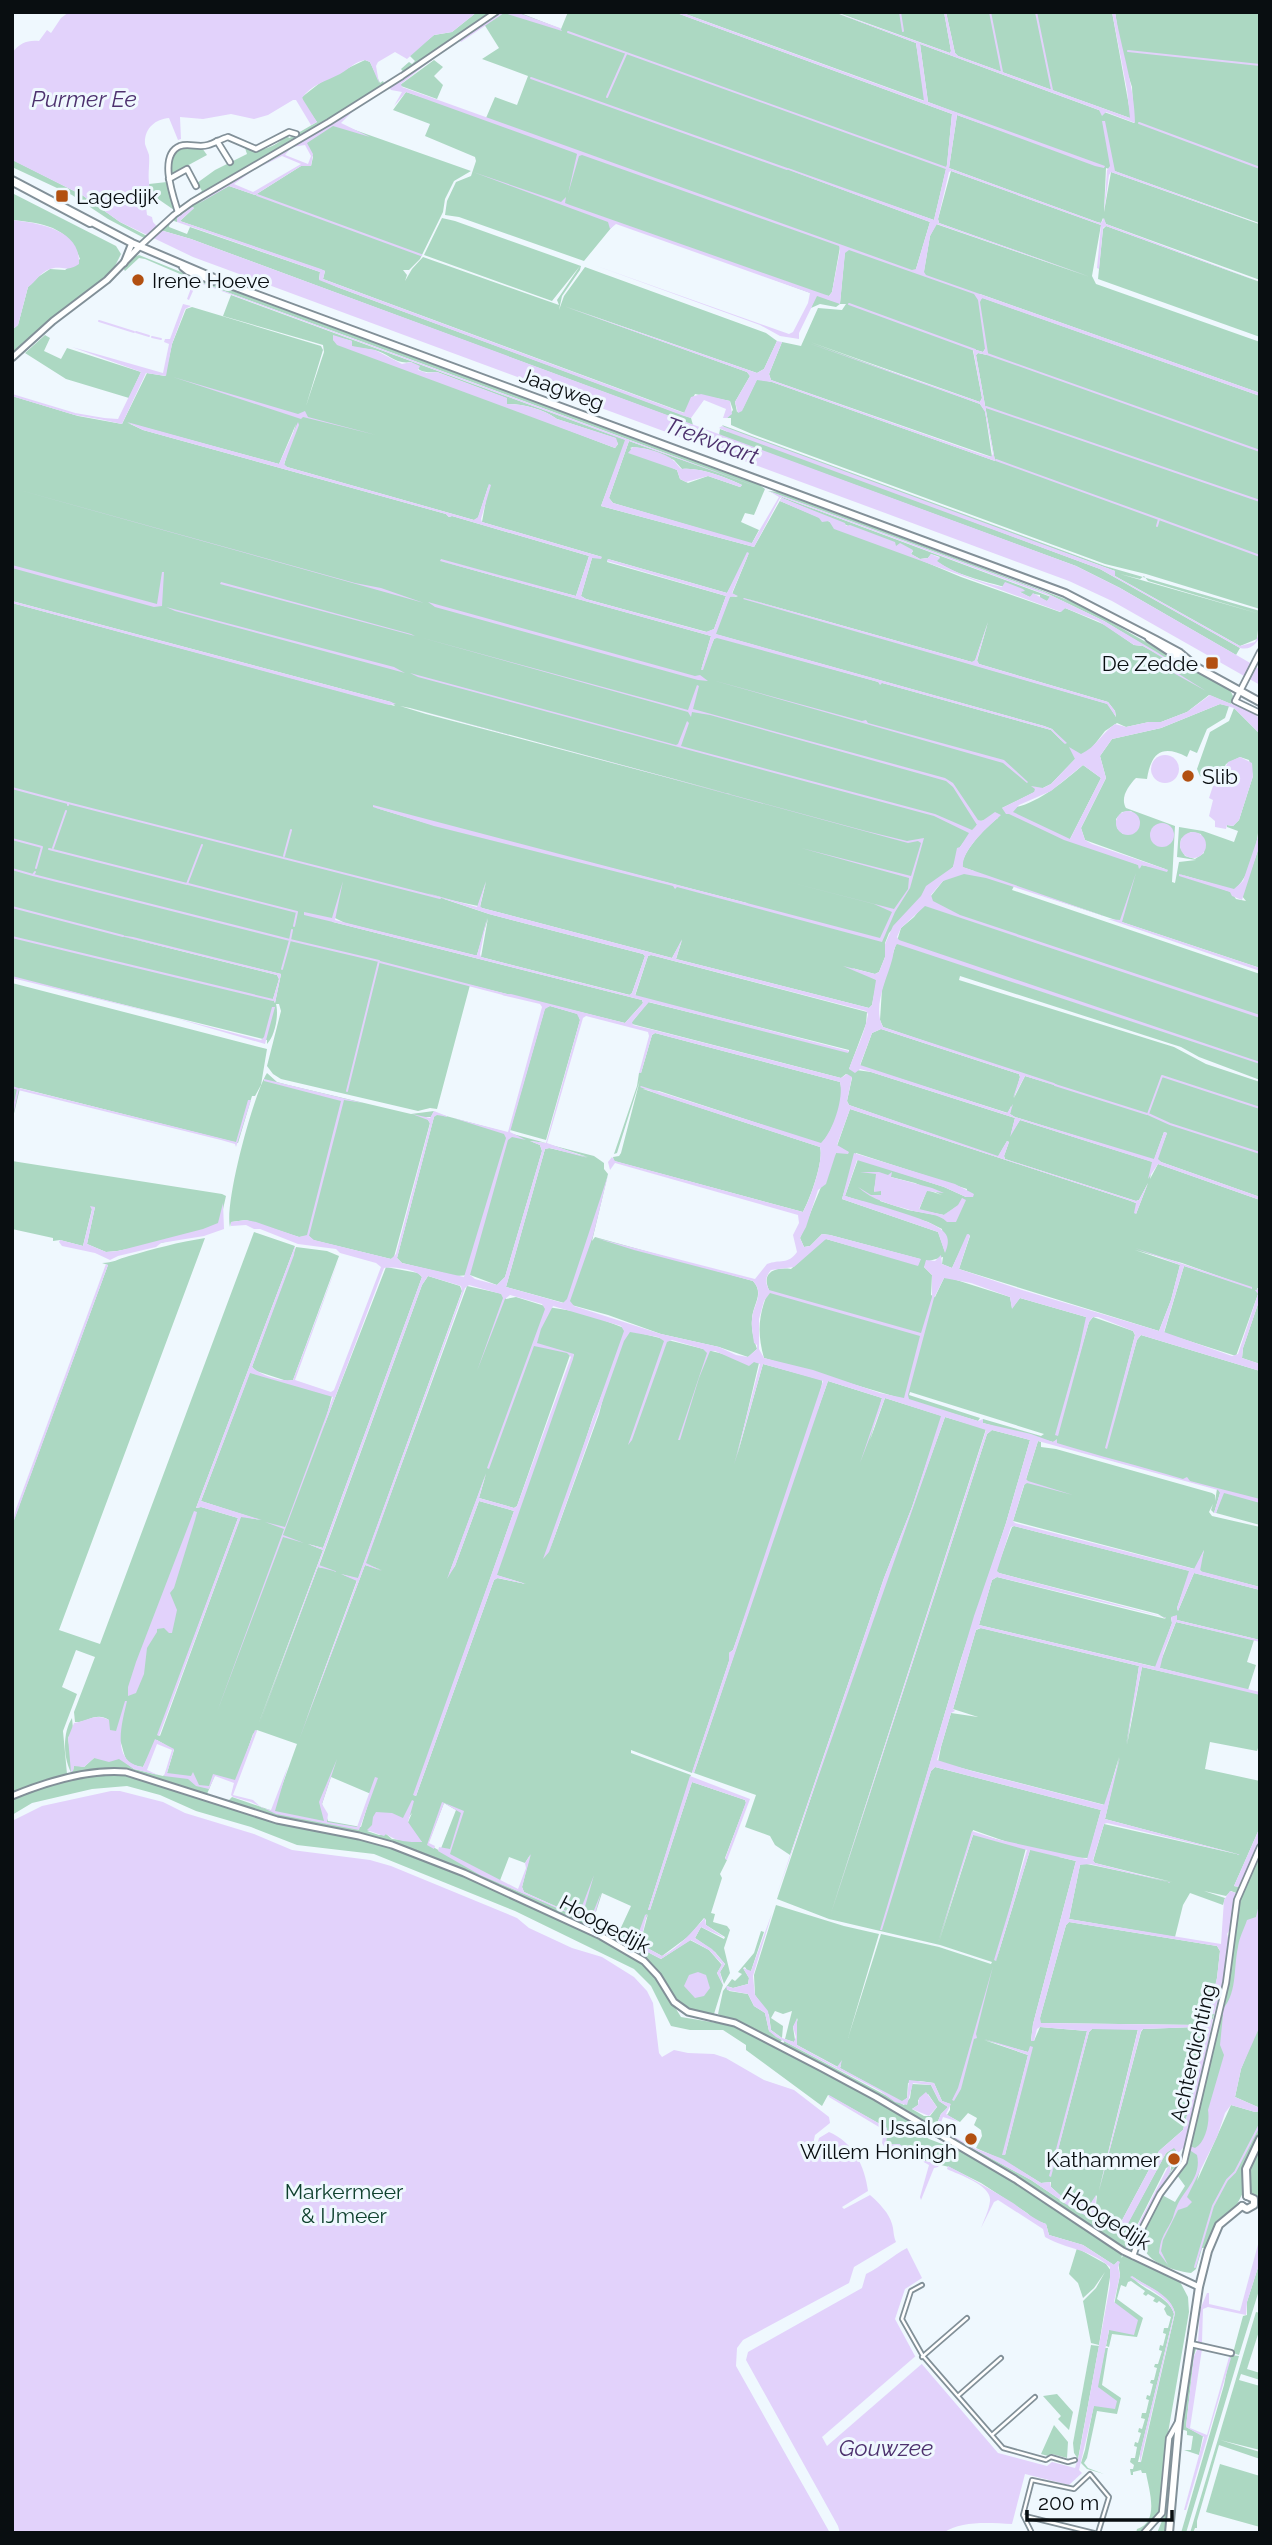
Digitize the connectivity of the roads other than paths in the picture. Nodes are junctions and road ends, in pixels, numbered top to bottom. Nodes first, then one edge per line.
1 (496, 12) edge
2 (296, 134) dead end
3 (216, 141) junction
4 (230, 162) dead end
5 (169, 180) junction
6 (12, 181) edge
7 (196, 186) dead end
8 (178, 212) junction
9 (132, 243) junction
10 (140, 246) junction
11 (124, 263) junction
12 (12, 358) edge
13 (1260, 652) edge
14 (1240, 691) junction
15 (1260, 702) edge
16 (1260, 713) edge
17 (12, 1796) edge
18 (1260, 1847) edge
19 (1260, 2139) edge
20 (1247, 2196) junction
21 (1242, 2206) junction
22 (1257, 2206) edge
23 (1133, 2256) junction
24 (922, 2285) dead end
25 (1199, 2287) junction
26 (967, 2318) dead end
27 (1190, 2344) junction
28 (1231, 2353) dead end
29 (923, 2357) junction
30 (1001, 2358) dead end
31 (958, 2396) junction
32 (1035, 2397) dead end
33 (1179, 2421) junction
34 (992, 2435) junction
35 (1075, 2460) dead end
36 (1024, 2515) junction
37 (1032, 2533) edge
38 (1096, 2533) edge
39 (1144, 2533) edge
40 (1169, 2533) edge

1 - 8 street
2 - 3 street
3 - 4 street
3 - 5 street
5 - 7 street
5 - 8 street
6 - 9 main road, Jaagweg
8 - 10 street
9 - 10 main road, Jaagweg
9 - 11 street
10 - 11 street
10 - 14 main road, Jaagweg
11 - 12 street
13 - 14 street
14 - 15 main road
14 - 16 street
17 - 23 street, Hoogedijk
18 - 23 street, Achterdichting
19 - 20 main road
20 - 21 main road
20 - 22 main road
21 - 22 main road
21 - 25 main road
23 - 25 street, Hoogedijk
24 - 29 street
25 - 27 main road
26 - 29 street
27 - 28 street
27 - 33 main road
29 - 31 street
30 - 31 street
31 - 34 street
32 - 34 street
33 - 39 street
33 - 40 main road
34 - 35 street
36 - 37 street
36 - 38 street
36 - 38 street

